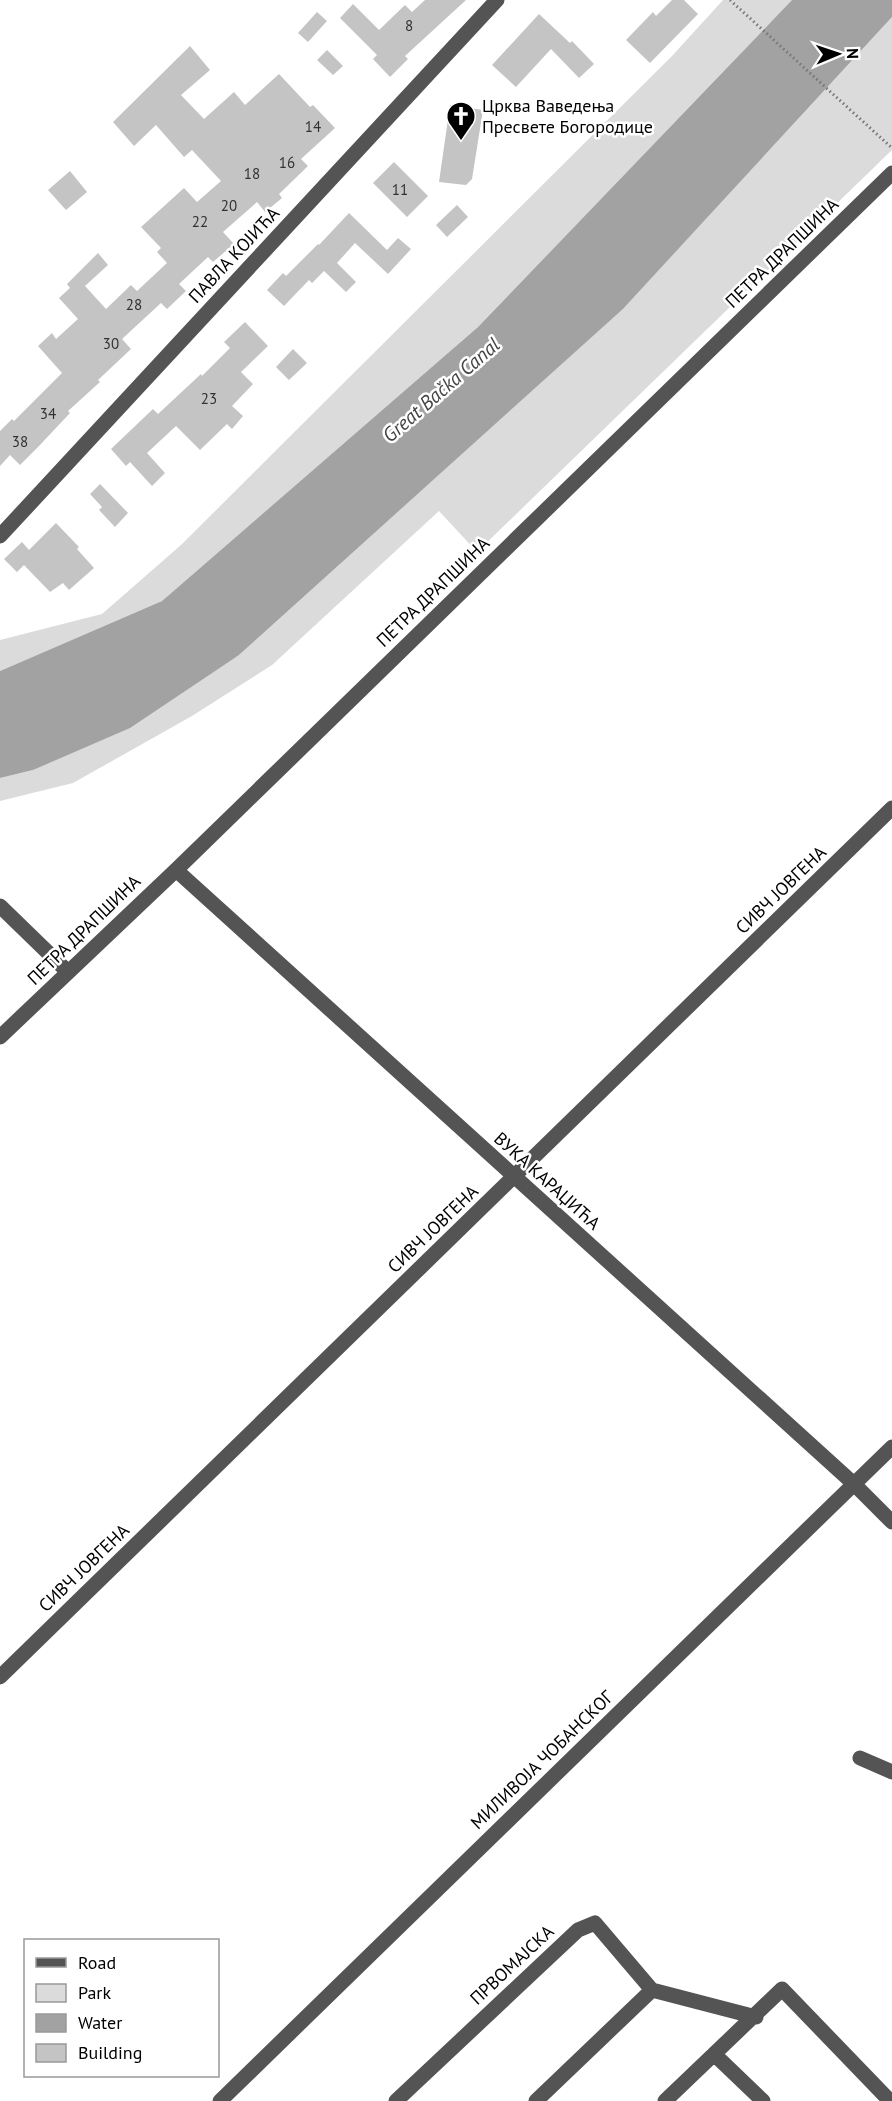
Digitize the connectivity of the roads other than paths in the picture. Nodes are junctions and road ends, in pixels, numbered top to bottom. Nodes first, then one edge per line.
1 (497, 0) edge
2 (892, 173) edge
3 (0, 536) edge
4 (892, 808) edge
5 (176, 870) junction
6 (0, 906) edge
7 (68, 972) junction
8 (0, 1037) edge
9 (514, 1177) junction
10 (892, 1447) edge
11 (854, 1484) junction
12 (892, 1522) edge
13 (0, 1677) edge
14 (860, 1758) dead end
15 (892, 1772) edge
16 (652, 1990) junction
17 (756, 2016) junction
18 (714, 2054) junction
19 (220, 2101) edge
20 (396, 2101) edge
21 (536, 2101) edge
22 (665, 2101) edge
23 (762, 2101) edge
24 (890, 2101) edge

1 - 3 street, ПАВЛА КОЈИЋА
2 - 5 street, ПЕТРА ДРАПШИНА
4 - 9 street, СИВЧ ЈОВГЕНА
5 - 7 street, ПЕТРА ДРАПШИНА
5 - 9 street, ВУКА КАРАЏИЋА
6 - 7 street
7 - 8 street, ПЕТРА ДРАПШИНА
9 - 11 street, ВУКА КАРАЏИЋА
9 - 13 street, СИВЧ ЈОВГЕНА
10 - 11 street, МИЛИВОЈА ЧОБАНСКОГ
11 - 12 street, ВУКА КАРАЏИЋА
11 - 19 street, МИЛИВОЈА ЧОБАНСКОГ
14 - 15 street
16 - 17 street
16 - 20 street, ПРВОМАЈСКА
16 - 21 street
17 - 18 street
17 - 24 street
18 - 22 street
18 - 23 street

